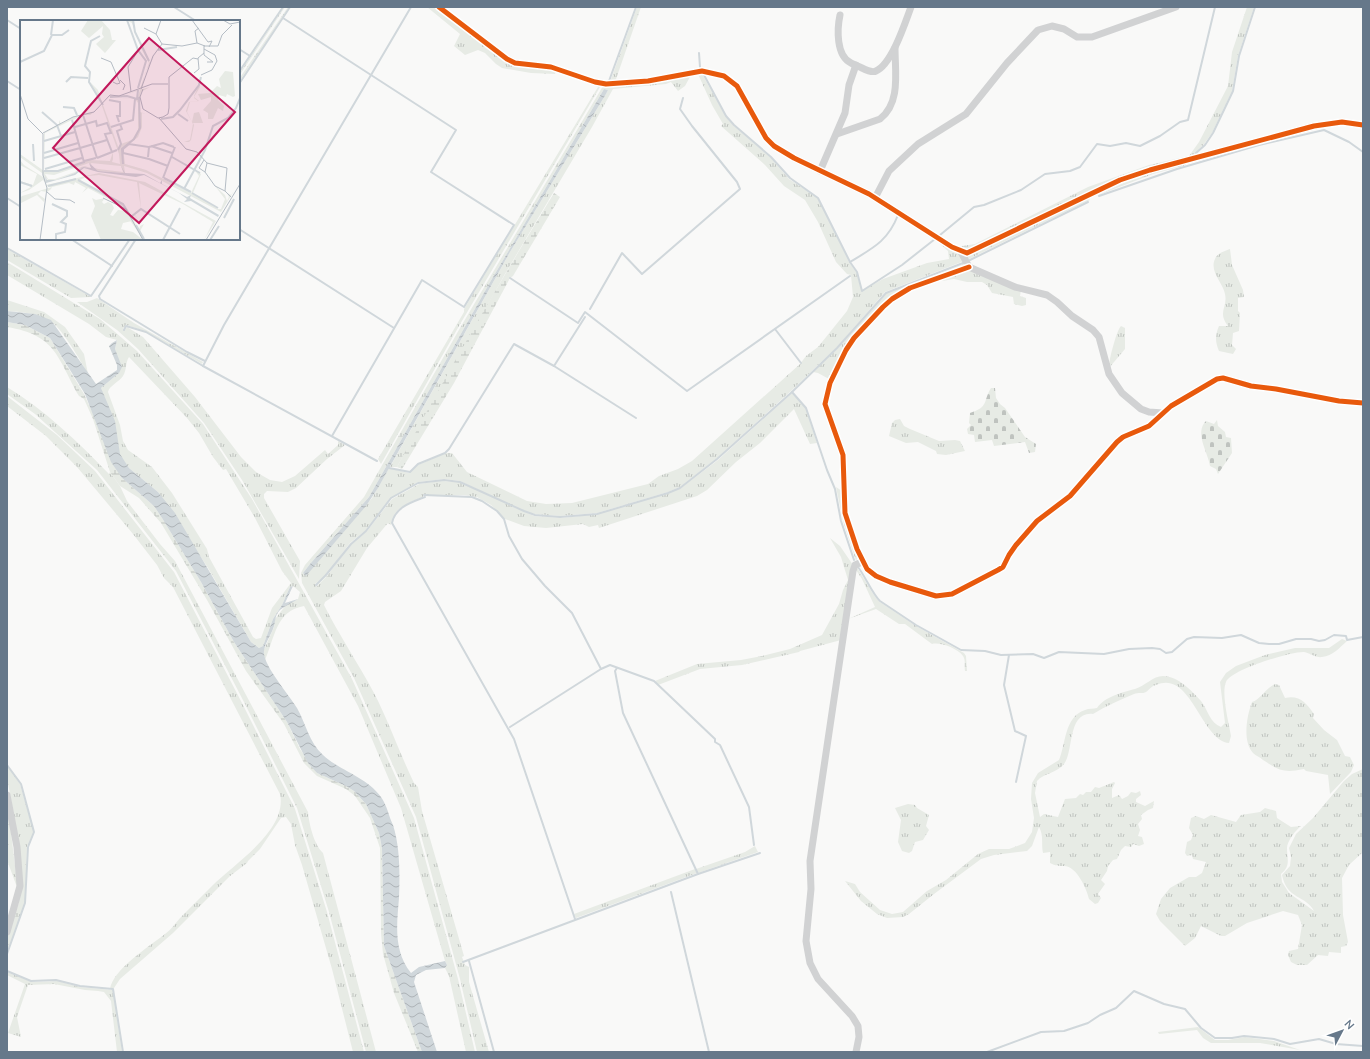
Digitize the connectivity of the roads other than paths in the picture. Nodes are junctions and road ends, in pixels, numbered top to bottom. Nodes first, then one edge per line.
1 (439, 7) edge
2 (911, 7) edge
3 (1176, 7) edge
4 (840, 15) dead end
5 (895, 46) junction
6 (856, 65) junction
7 (1363, 125) edge
8 (837, 134) junction
9 (820, 171) junction
10 (875, 198) junction
11 (961, 252) junction
12 (969, 267) junction
13 (1363, 403) edge
14 (1163, 413) junction
15 (862, 562) junction
16 (7, 795) edge
17 (7, 932) edge
18 (856, 1052) edge

1 - 9 street
2 - 5 street
3 - 10 street
4 - 6 street
5 - 6 street
5 - 8 street
6 - 8 street
7 - 11 street
8 - 9 street
9 - 10 street
10 - 11 street
11 - 12 street
12 - 14 street
12 - 15 street
13 - 14 street
14 - 15 street
15 - 18 street
16 - 17 street

